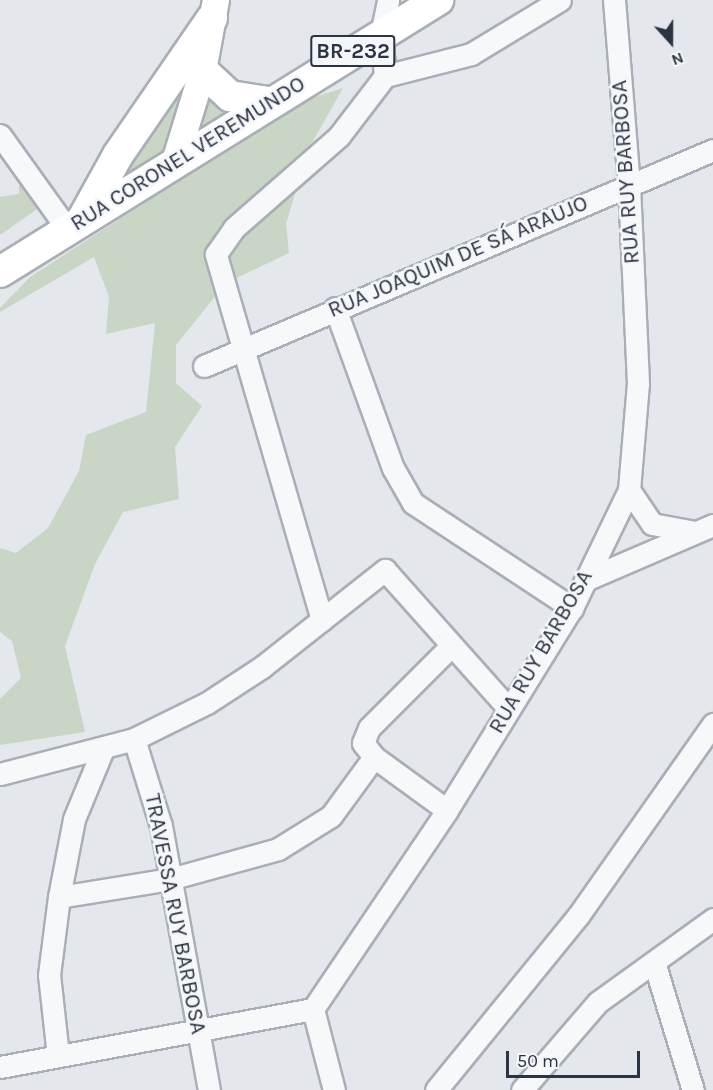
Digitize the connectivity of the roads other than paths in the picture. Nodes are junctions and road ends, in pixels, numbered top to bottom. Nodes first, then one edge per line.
1 (388, 0) edge
2 (438, 0) edge
3 (560, 0) edge
4 (614, 0) edge
5 (214, 9) edge
6 (381, 34) junction
7 (203, 71) junction
8 (385, 76) junction
9 (267, 102) junction
10 (0, 135) edge
11 (713, 150) edge
12 (174, 165) junction
13 (629, 186) junction
14 (75, 226) junction
15 (0, 272) edge
16 (335, 308) junction
17 (241, 349) junction
18 (204, 366) dead end
19 (629, 490) junction
20 (704, 529) edge
21 (585, 580) junction
22 (572, 608) junction
23 (322, 620) junction
24 (451, 646) junction
25 (509, 709) junction
26 (713, 724) edge
27 (134, 740) junction
28 (103, 748) junction
29 (374, 757) junction
30 (0, 774) edge
31 (447, 810) junction
32 (170, 879) junction
33 (58, 897) junction
34 (713, 919) edge
35 (654, 962) junction
36 (313, 1009) junction
37 (198, 1030) junction
38 (58, 1056) junction
39 (0, 1067) edge
40 (532, 1085) edge
41 (209, 1090) edge
42 (334, 1090) edge
43 (436, 1090) edge
44 (693, 1090) edge

1 - 6 street
2 - 6 highway, RUA CORONEL VEREMUNDO / BR-232
3 - 8 street
4 - 13 street, RUA RUY BARBOSA
5 - 7 main road
5 - 14 highway
6 - 8 street
6 - 9 highway, RUA CORONEL VEREMUNDO / BR-232
7 - 9 highway
7 - 12 main road
8 - 17 street
9 - 12 highway, RUA CORONEL VEREMUNDO / BR-232
10 - 14 street
11 - 13 street, RUA JOAQUIM DE SÁ ARAUJO
12 - 14 highway, RUA CORONEL VEREMUNDO / BR-232
13 - 16 street, RUA JOAQUIM DE SÁ ARAUJO
13 - 19 street, RUA RUY BARBOSA
14 - 15 highway, RUA CORONEL VEREMUNDO / BR-232
16 - 17 street, RUA JOAQUIM DE SÁ ARAUJO
16 - 22 street
17 - 18 street, RUA JOAQUIM DE SÁ ARAUJO
17 - 23 street
19 - 20 street
19 - 21 street, RUA RUY BARBOSA
20 - 21 street
21 - 22 street, RUA RUY BARBOSA
22 - 25 street, RUA RUY BARBOSA
23 - 24 street
23 - 27 street
24 - 25 street
24 - 29 street
25 - 31 street, RUA RUY BARBOSA
26 - 43 street
27 - 28 street
27 - 32 street, TRAVESSA RUY BARBOSA
28 - 30 street
28 - 33 street
29 - 31 street
29 - 32 street
31 - 36 street, RUA RUY BARBOSA
32 - 33 street
32 - 37 street, TRAVESSA RUY BARBOSA
33 - 38 street
34 - 35 street
35 - 40 street
35 - 44 street
36 - 37 street
36 - 42 street
37 - 38 street
37 - 41 street, TRAVESSA RUY BARBOSA
38 - 39 street

